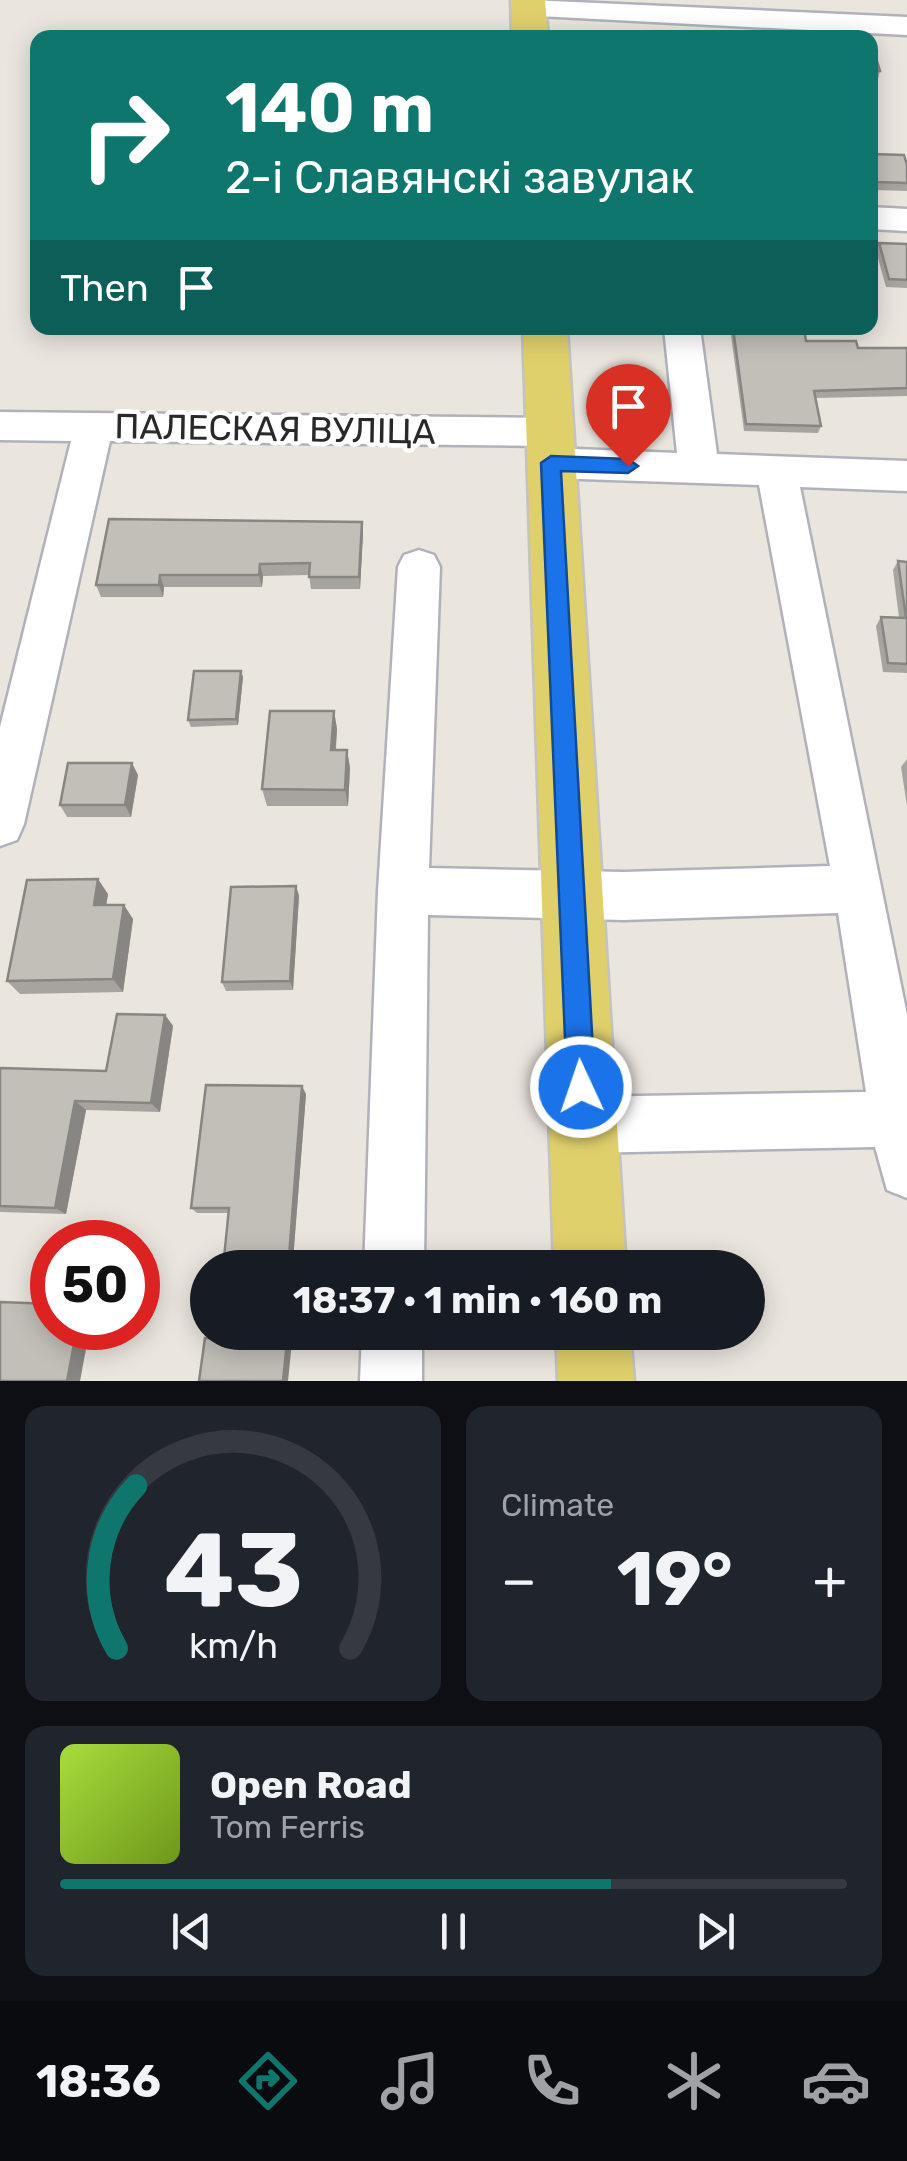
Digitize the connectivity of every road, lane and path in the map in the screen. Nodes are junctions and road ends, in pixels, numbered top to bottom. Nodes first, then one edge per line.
1 (529, 15) edge
2 (644, 25) edge
3 (907, 26) edge
4 (878, 218) edge
5 (907, 220) edge
6 (545, 335) edge
7 (683, 335) edge
8 (0, 426) edge
9 (94, 426) junction
10 (550, 447) junction
11 (699, 470) junction
12 (777, 473) junction
13 (907, 476) edge
14 (419, 567) dead end
15 (0, 824) edge
16 (859, 889) junction
17 (403, 891) junction
18 (570, 896) junction
19 (583, 1125) junction
20 (904, 1136) edge
21 (394, 1250) edge
22 (589, 1250) edge
23 (392, 1350) edge
24 (594, 1350) edge
25 (391, 1381) edge
26 (596, 1381) edge

1 - 2 street
2 - 3 street
4 - 5 street
6 - 10 main road
7 - 11 street
8 - 9 street, ПАЛЕСКАЯ ВУЛІЦА
9 - 10 street, ПАЛЕСКАЯ ВУЛІЦА
9 - 15 street
10 - 11 street, ПАЛЕСКАЯ ВУЛІЦА
10 - 18 main road
11 - 12 street, ПАЛЕСКАЯ ВУЛІЦА
12 - 13 street, ПАЛЕСКАЯ ВУЛІЦА
12 - 16 street
14 - 17 street
16 - 18 street
16 - 20 street
17 - 18 street
17 - 21 street
18 - 19 main road
19 - 20 street
19 - 22 main road
23 - 25 street
24 - 26 main road

